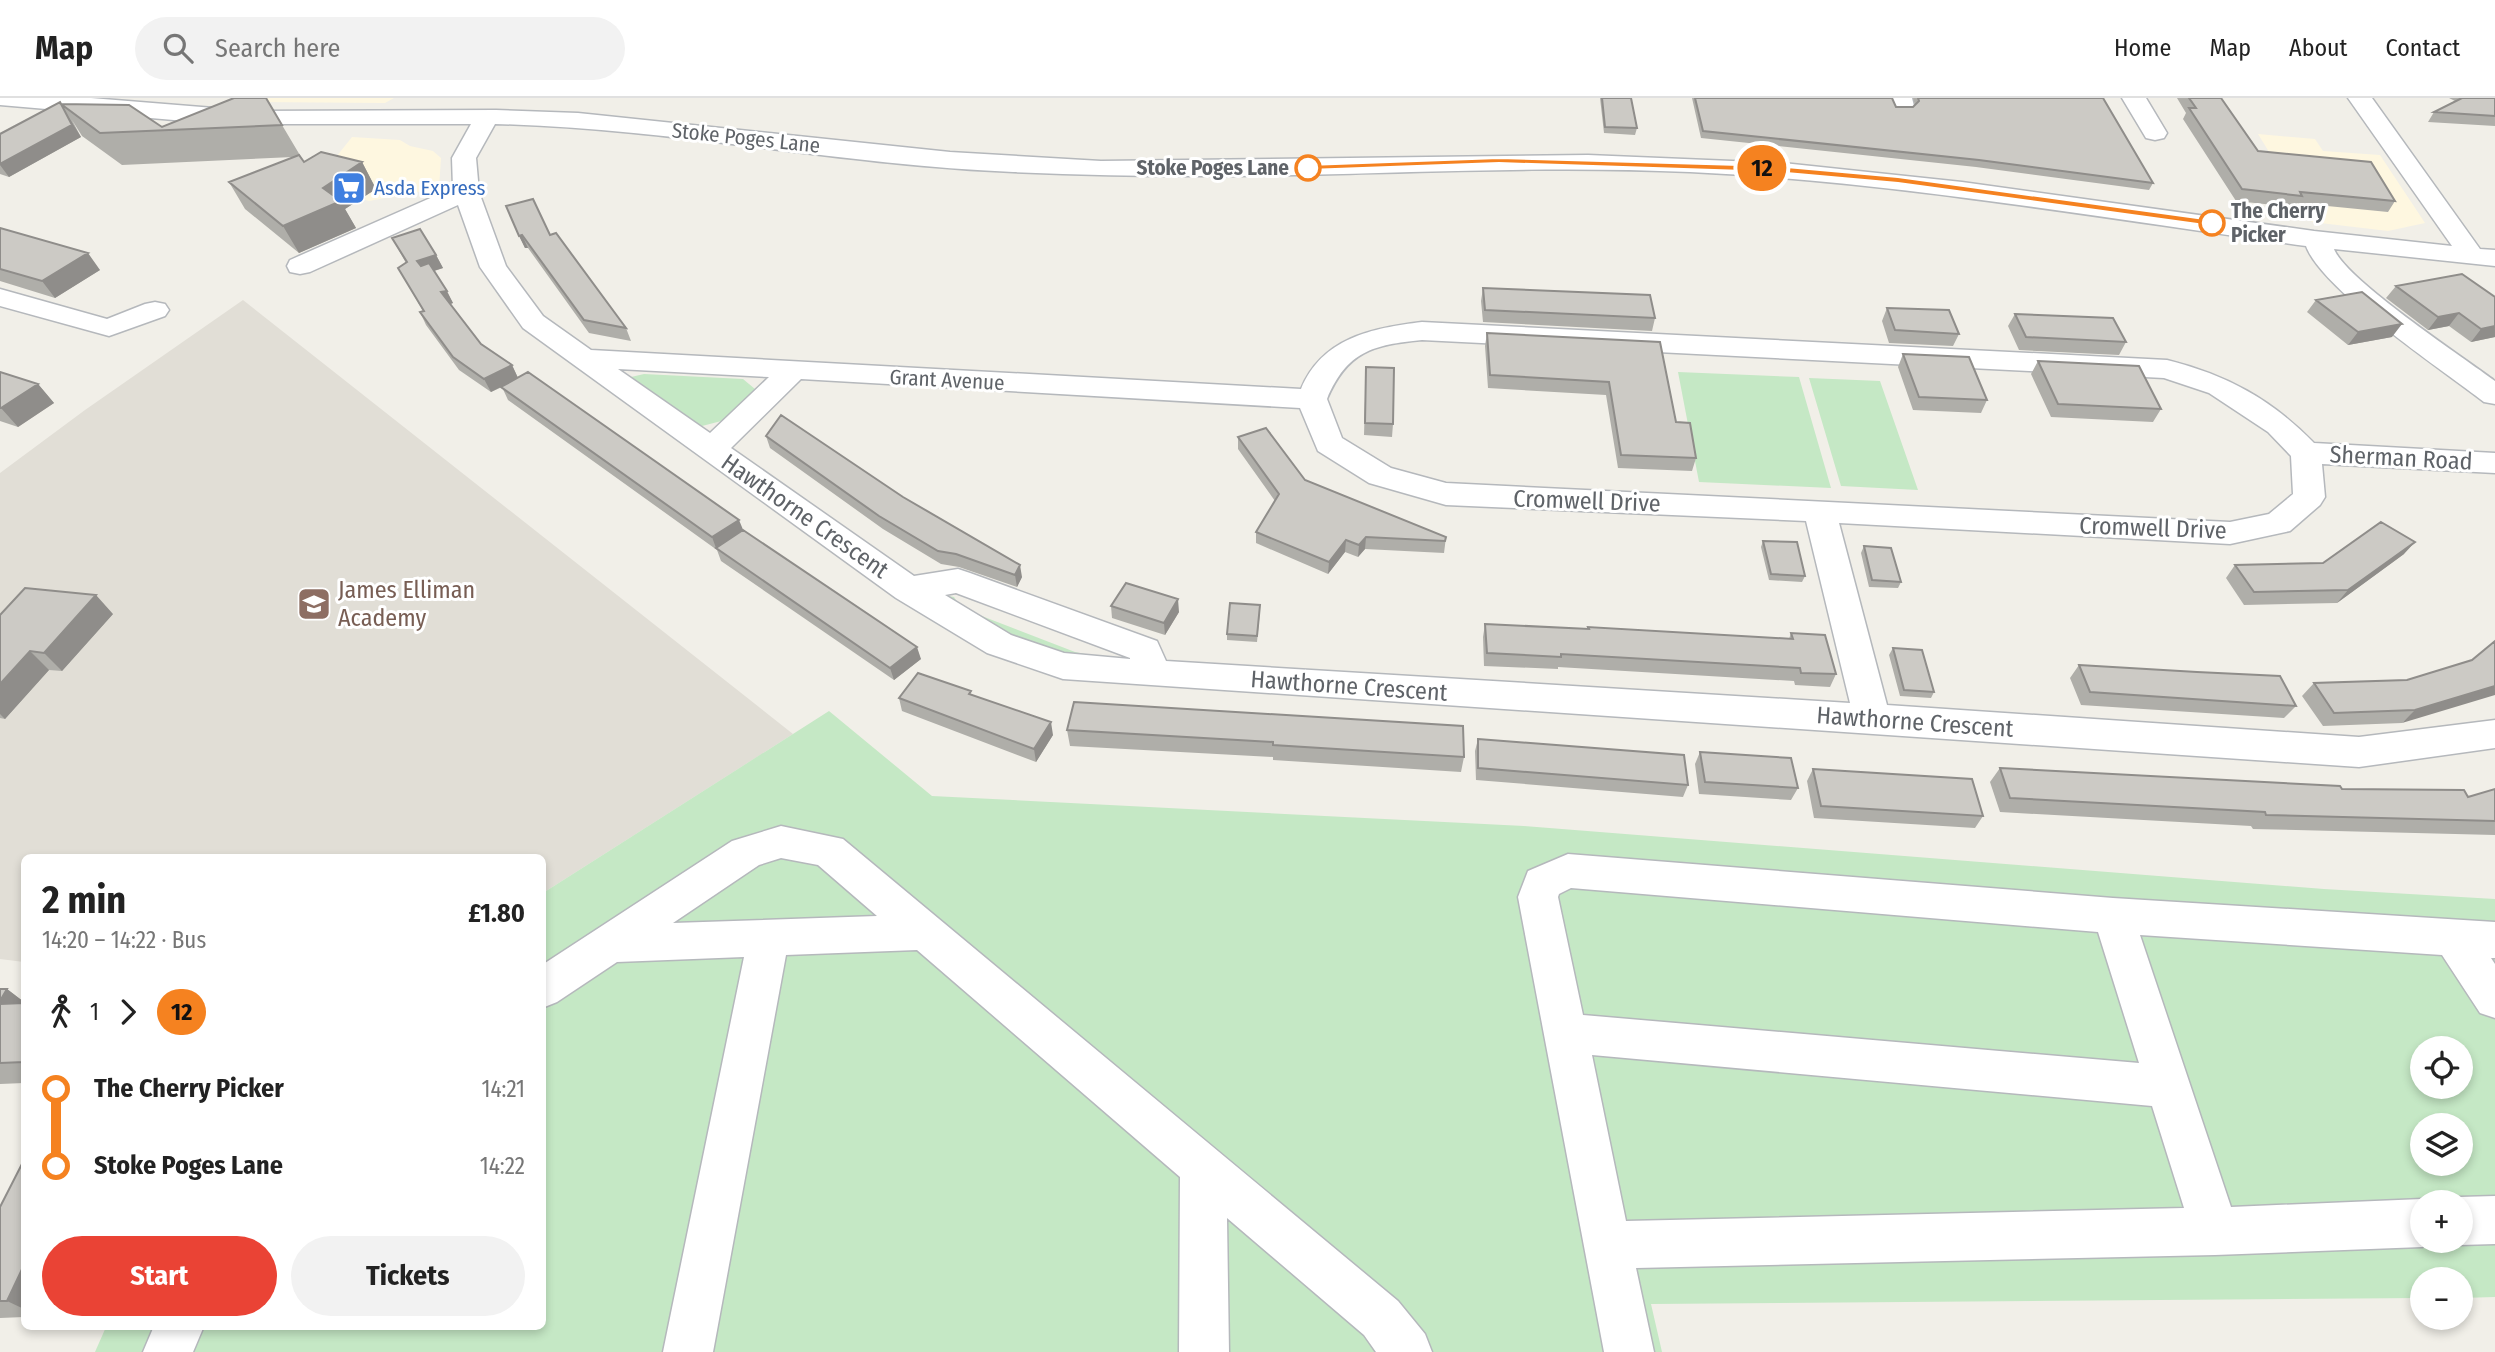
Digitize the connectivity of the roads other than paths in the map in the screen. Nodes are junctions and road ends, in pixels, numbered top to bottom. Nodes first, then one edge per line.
1 (0, 98) edge
2 (413, 98) edge
3 (2134, 98) edge
4 (2360, 98) edge
5 (70, 100) edge
6 (196, 107) edge
7 (395, 117) junction
8 (486, 118) junction
9 (19, 125) edge
10 (2155, 133) dead end
11 (466, 192) junction
12 (2317, 237) junction
13 (2484, 257) edge
14 (300, 266) dead end
15 (3, 300) edge
16 (155, 310) dead end
17 (582, 358) junction
18 (793, 371) junction
19 (2495, 394) edge
20 (1312, 399) junction
21 (711, 449) junction
22 (2306, 453) junction
23 (2495, 463) edge
24 (1820, 510) junction
25 (908, 589) junction
26 (1153, 674) junction
27 (1872, 718) junction
28 (2495, 734) edge
29 (2113, 916) junction
30 (924, 932) junction
31 (2454, 937) junction
32 (769, 938) junction
33 (2495, 940) edge
34 (609, 944) junction
35 (546, 986) edge
36 (2495, 999) edge
37 (1564, 1033) junction
38 (2167, 1086) junction
39 (1203, 1168) junction
40 (2495, 1220) edge
41 (2473, 1221) edge
42 (2410, 1223) edge
43 (2215, 1231) junction
44 (1608, 1245) junction
45 (177, 1330) edge
46 (168, 1352) edge
47 (688, 1352) edge
48 (1204, 1352) edge
49 (1407, 1352) edge
50 (1629, 1352) edge

1 - 5 street, Stoke Poges Lane
2 - 7 street
3 - 10 street
4 - 13 street
5 - 6 street, Stoke Poges Lane
5 - 9 street
6 - 7 street, Stoke Poges Lane
7 - 8 street, Stoke Poges Lane
8 - 11 street, Hawthorne Crescent
8 - 12 street, Stoke Poges Lane
11 - 14 street
11 - 17 street, Hawthorne Crescent
12 - 13 street, Stoke Poges Lane
12 - 19 street
15 - 16 street
17 - 18 street, Grant Avenue
17 - 21 street, Hawthorne Crescent
18 - 20 street, Grant Avenue
18 - 21 street
20 - 22 street
20 - 24 street, Cromwell Drive
21 - 25 street, Hawthorne Crescent
22 - 23 street, Sherman Road
22 - 24 street, Cromwell Drive
24 - 27 street
25 - 26 street, Hawthorne Crescent
25 - 26 street
26 - 27 street, Hawthorne Crescent
27 - 28 street, Hawthorne Crescent
29 - 31 street
29 - 37 street
29 - 38 street
30 - 32 street
30 - 34 street
30 - 39 street
31 - 33 street
31 - 36 street
32 - 34 street
32 - 47 street
34 - 35 street
37 - 38 street
37 - 44 street
38 - 43 street
39 - 48 street
39 - 49 street
40 - 41 street
42 - 43 street
43 - 44 street
44 - 50 street
45 - 46 street

